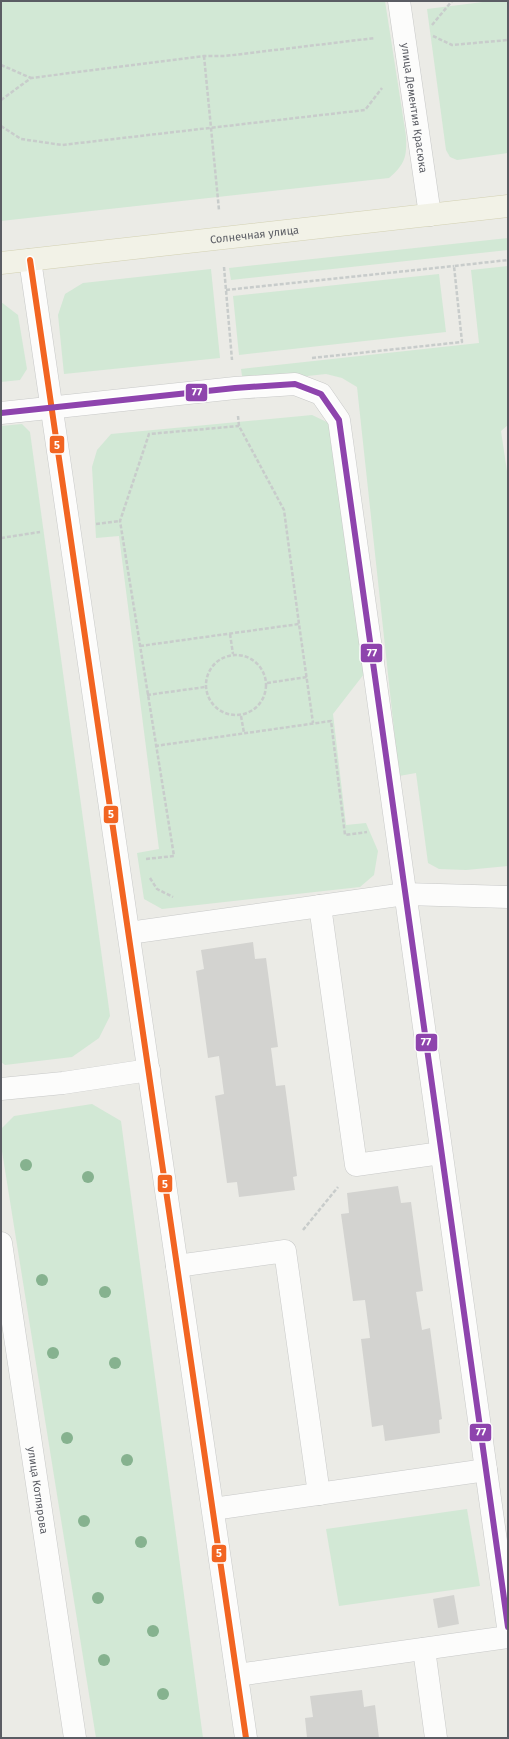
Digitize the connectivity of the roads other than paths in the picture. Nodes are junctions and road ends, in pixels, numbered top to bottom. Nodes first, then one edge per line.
1 (399, 1) edge
2 (508, 206) edge
3 (430, 215) junction
4 (30, 260) junction
5 (1, 263) edge
6 (52, 408) junction
7 (1, 413) edge
8 (405, 894) junction
9 (508, 898) edge
10 (320, 906) junction
11 (129, 933) junction
12 (149, 1070) junction
13 (1, 1089) edge
14 (442, 1153) junction
15 (1, 1244) edge
16 (177, 1266) junction
17 (3, 1272) edge
18 (10, 1365) edge
19 (486, 1470) junction
20 (319, 1494) junction
21 (213, 1509) junction
22 (508, 1627) edge
23 (508, 1637) edge
24 (424, 1649) junction
25 (237, 1675) junction
26 (75, 1738) edge
27 (246, 1738) edge
28 (436, 1738) edge

1 - 3 street, улица Дементия Красюка
2 - 3 main road, Солнечная улица
3 - 4 main road, Солнечная улица
4 - 5 main road, Солнечная улица
4 - 6 street
6 - 7 street
6 - 8 street
6 - 11 street
8 - 9 street
8 - 10 street
8 - 14 street
10 - 11 street
10 - 14 street
11 - 12 street
12 - 13 street
12 - 16 street
14 - 19 street
15 - 17 street, улица Котлярова
16 - 20 street
16 - 21 street
17 - 18 street, улица Котлярова
18 - 26 street, улица Котлярова
19 - 20 street
19 - 22 street
20 - 21 street
21 - 25 street
23 - 24 street
24 - 25 street
24 - 28 street
25 - 27 street

